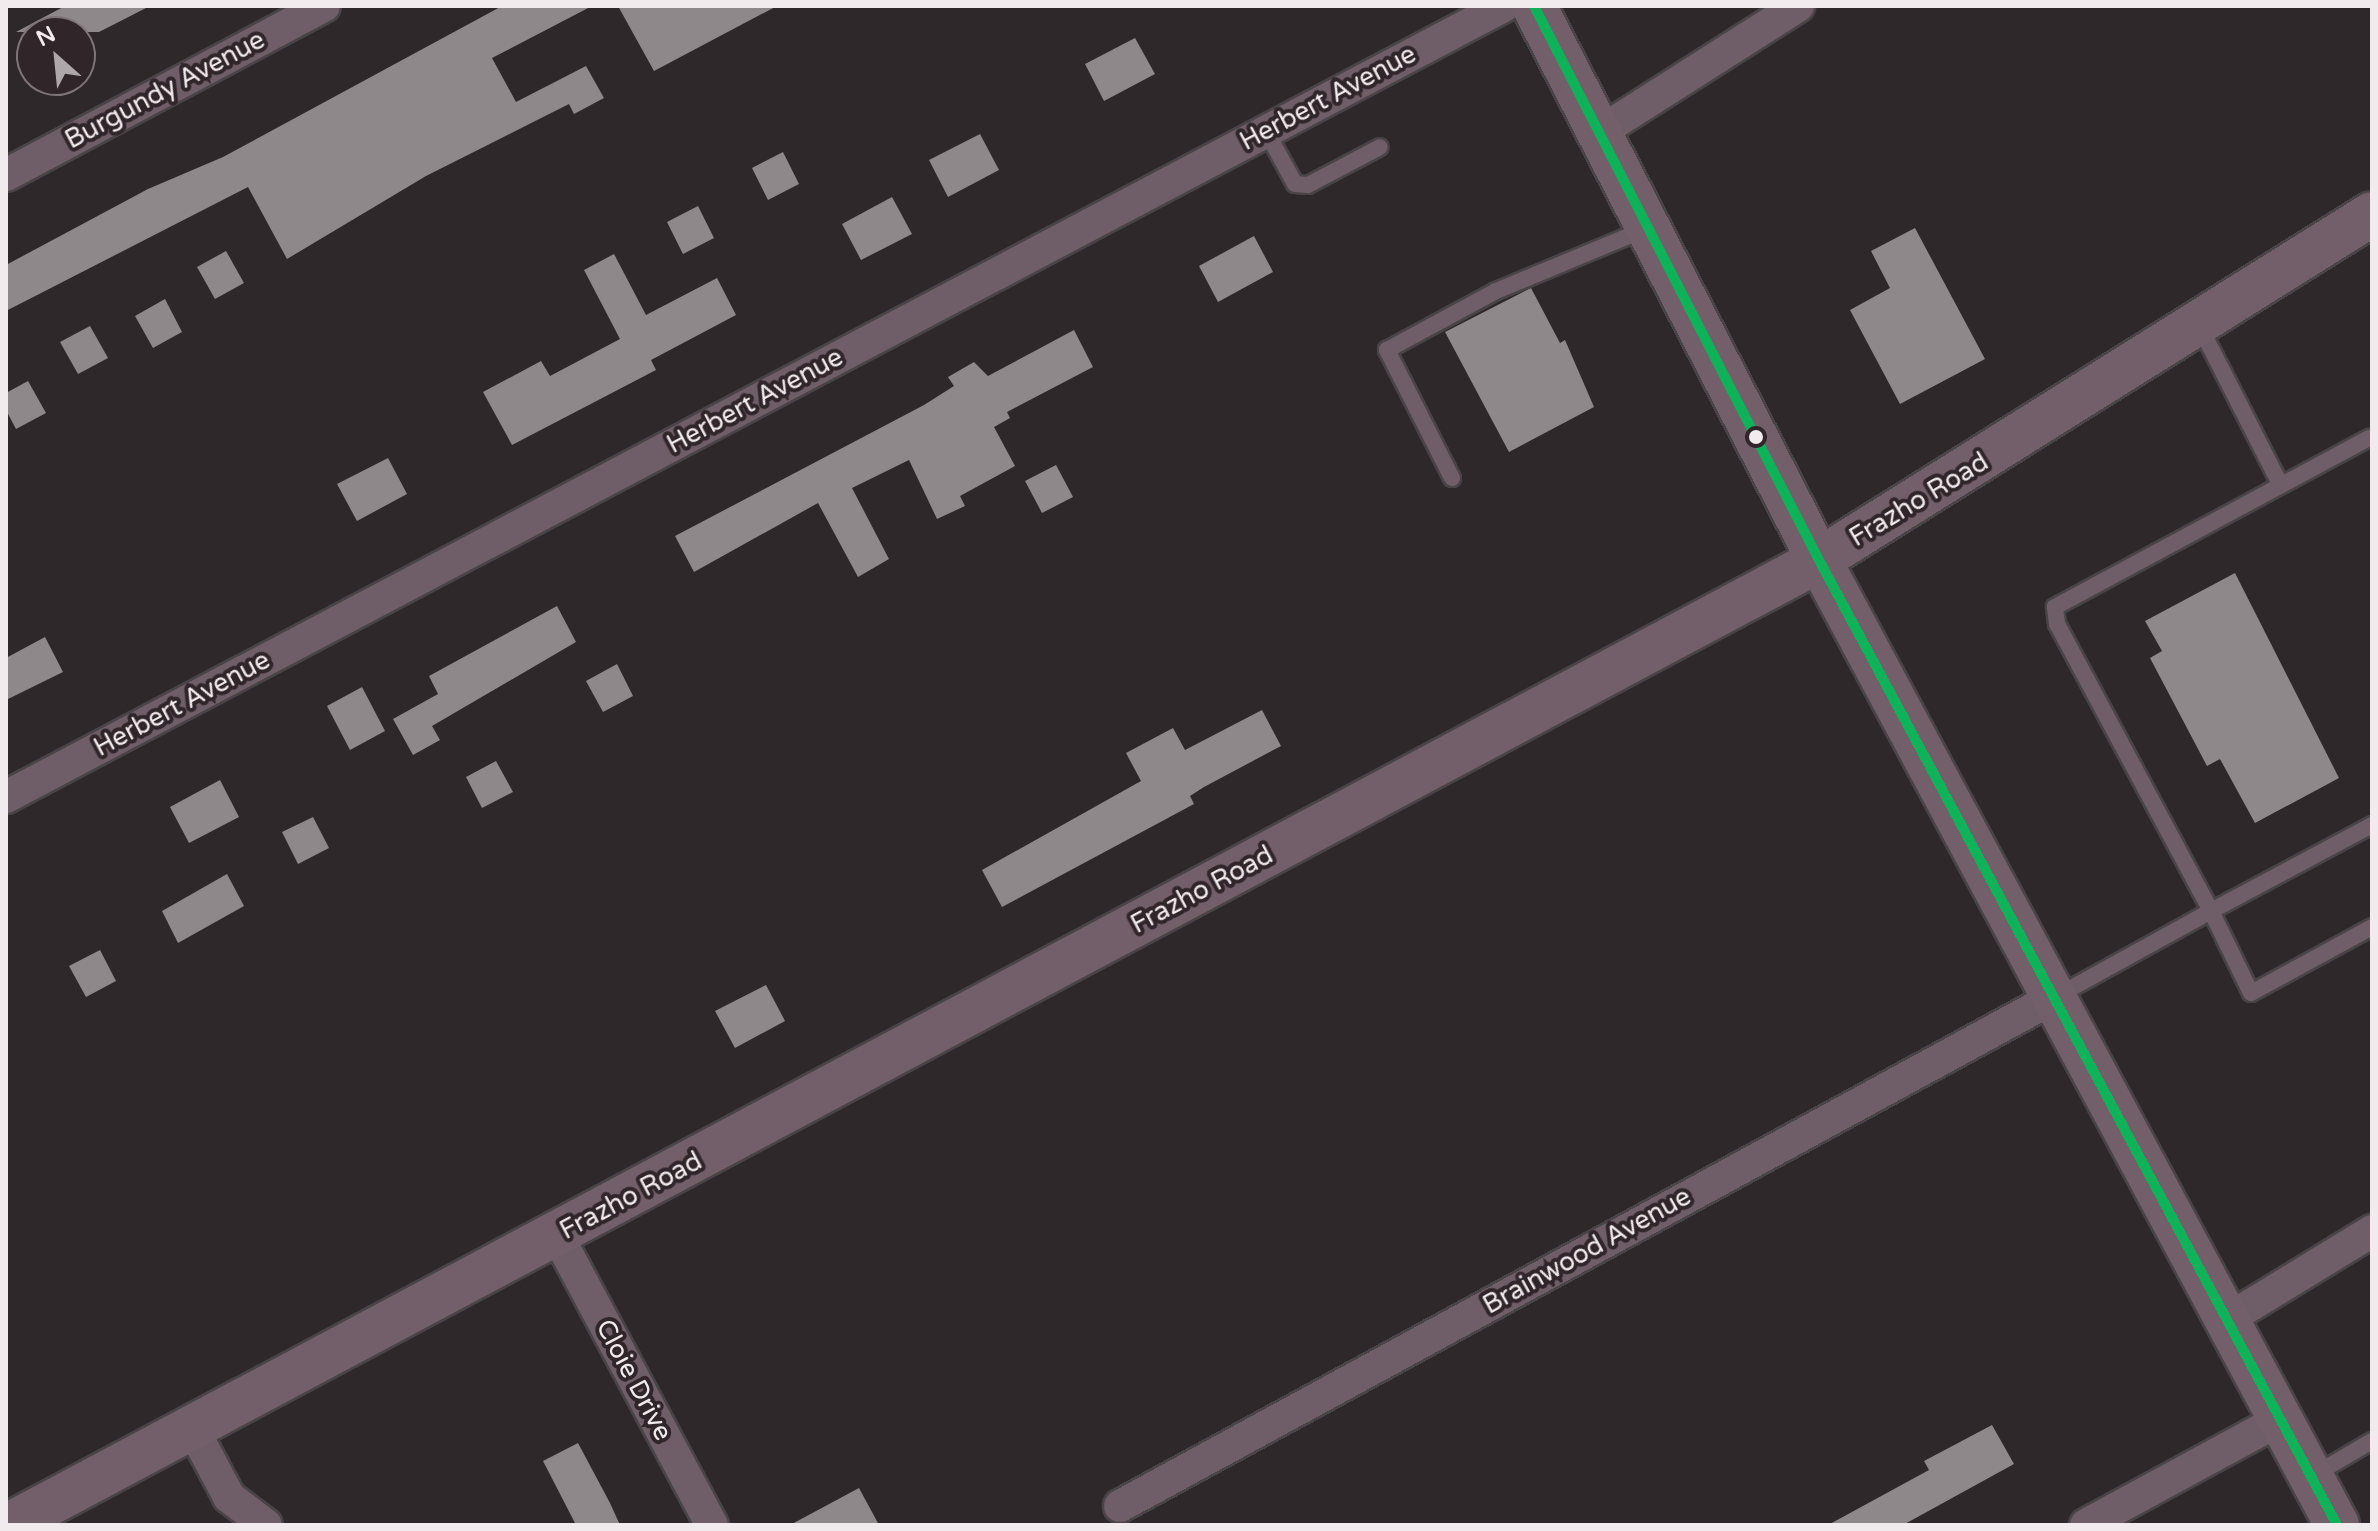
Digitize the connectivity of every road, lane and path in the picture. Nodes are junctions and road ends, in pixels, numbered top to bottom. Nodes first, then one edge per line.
1 (324, 6) edge
2 (1504, 6) edge
3 (1534, 6) edge
4 (1798, 6) edge
5 (1266, 131) junction
6 (1600, 132) junction
7 (1380, 147) dead end
8 (6, 175) edge
9 (2372, 214) edge
10 (1646, 229) junction
11 (2198, 324) junction
12 (2369, 438) dead end
13 (1452, 478) dead end
14 (2280, 484) junction
15 (1819, 560) junction
16 (6, 797) edge
17 (2372, 825) edge
18 (2211, 911) junction
19 (2372, 927) edge
20 (2055, 997) junction
21 (2372, 1231) edge
22 (557, 1235) junction
23 (2228, 1319) junction
24 (2279, 1420) junction
25 (193, 1429) junction
26 (2372, 1441) edge
27 (2310, 1477) junction
28 (1120, 1506) dead end
29 (9, 1525) edge
30 (266, 1525) edge
31 (712, 1525) edge
32 (2086, 1525) edge
33 (2337, 1525) edge

1 - 8 street, Burgundy Avenue
2 - 5 street, Herbert Avenue
3 - 6 street
4 - 6 street
5 - 7 lane
5 - 16 street, Herbert Avenue
6 - 10 street
9 - 11 street, Frazho Road
10 - 13 lane
10 - 15 street
11 - 14 lane
11 - 15 street, Frazho Road
12 - 14 lane
14 - 18 lane
15 - 20 street
15 - 22 street, Frazho Road
17 - 18 lane
18 - 19 lane
18 - 20 lane
20 - 23 street
20 - 28 street, Brainwood Avenue
21 - 23 street
22 - 25 street, Frazho Road
22 - 31 street, Cloie Drive
23 - 24 street
24 - 27 street
24 - 32 street
25 - 29 street, Frazho Road
25 - 30 street
26 - 27 lane
27 - 33 street

